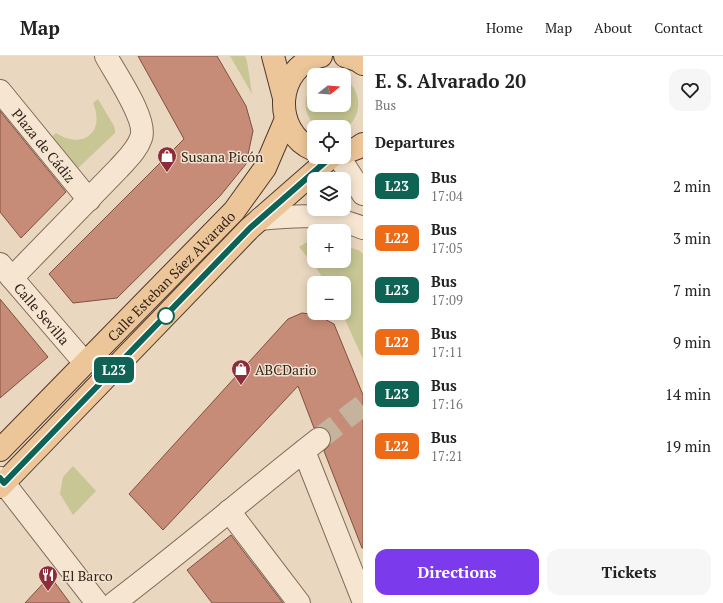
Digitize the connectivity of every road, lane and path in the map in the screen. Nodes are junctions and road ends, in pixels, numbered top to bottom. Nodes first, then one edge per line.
1 (106, 56) edge
2 (273, 56) edge
3 (320, 56) edge
4 (0, 91) edge
5 (284, 98) junction
6 (286, 119) junction
7 (363, 144) edge
8 (307, 145) edge
9 (351, 150) edge
10 (323, 164) edge
11 (344, 164) edge
12 (363, 194) edge
13 (89, 200) junction
14 (260, 219) junction
15 (363, 228) edge
16 (6, 271) edge
17 (85, 363) junction
18 (0, 450) edge
19 (1, 482) edge
20 (229, 511) junction
21 (363, 600) edge
22 (97, 603) edge
23 (114, 603) edge
24 (299, 603) edge

1 - 13 street
2 - 5 main road
3 - 5 main road
4 - 13 street, Plaza de Cádiz
5 - 6 main road
6 - 8 main road
6 - 17 main road, Calle Esteban Sáez Alvarado
7 - 9 main road
10 - 14 main road, Calle Esteban Sáez Alvarado
11 - 12 street
13 - 16 street
14 - 15 street
14 - 19 main road, Calle Esteban Sáez Alvarado
16 - 17 street, Calle Sevilla
17 - 18 main road, Calle Esteban Sáez Alvarado
19 - 22 street
20 - 21 street
20 - 23 street
20 - 24 street

